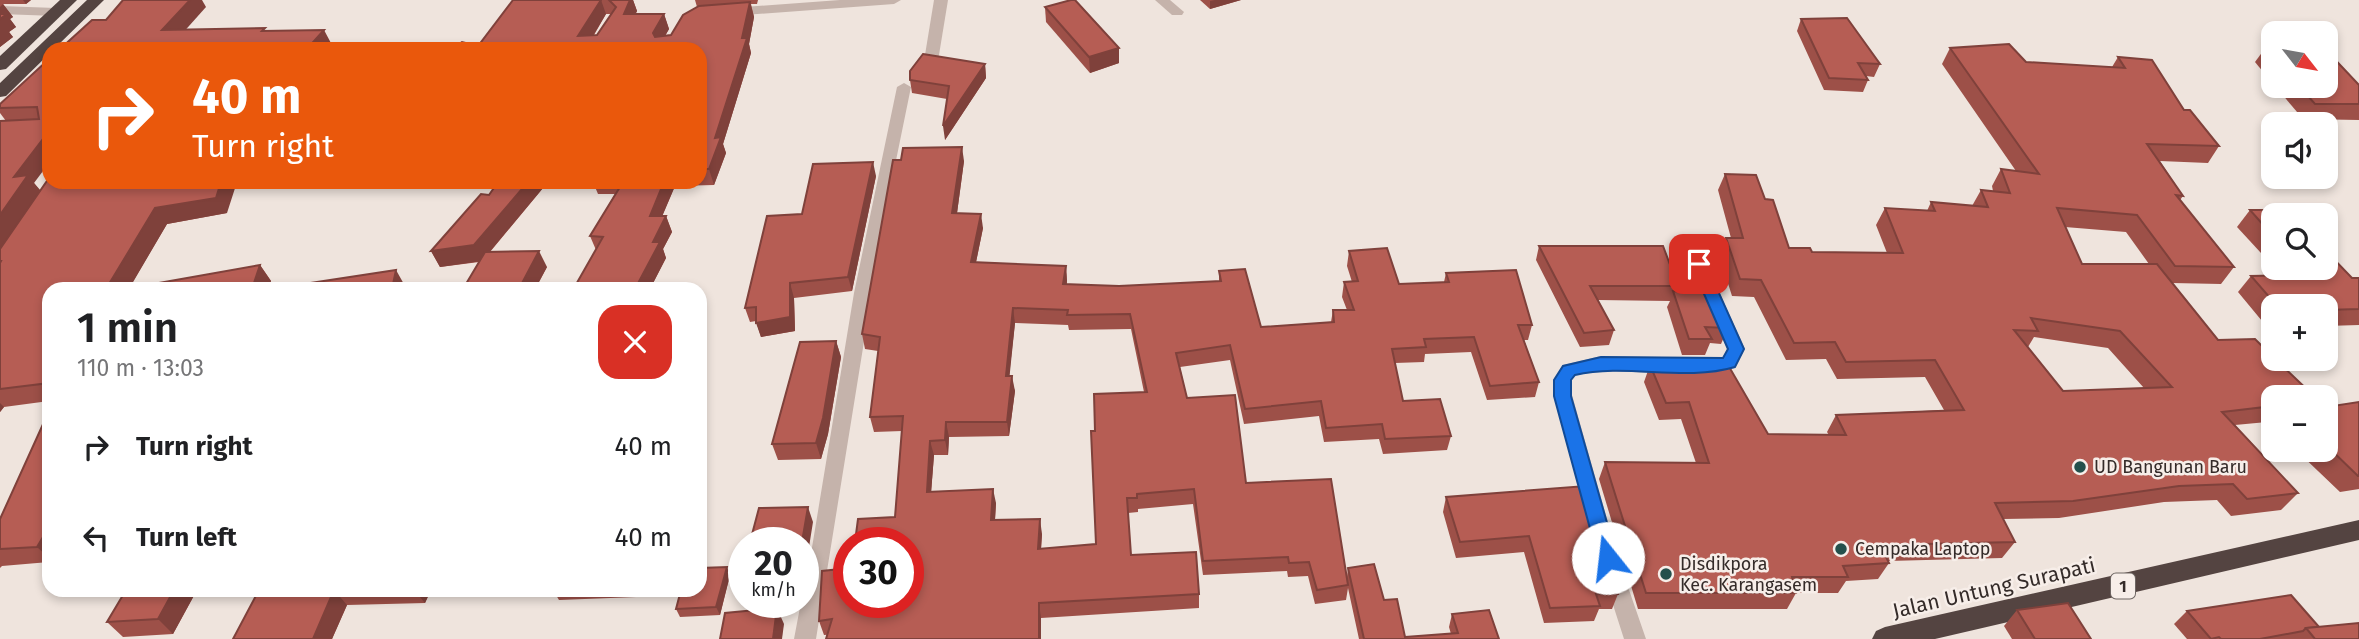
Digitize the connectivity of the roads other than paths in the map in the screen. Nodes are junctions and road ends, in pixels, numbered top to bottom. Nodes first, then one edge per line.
1 (69, 0) edge
2 (96, 0) edge
3 (894, 0) edge
4 (941, 0) edge
5 (1162, 0) edge
6 (824, 2) edge
7 (0, 10) edge
8 (56, 12) junction
9 (1177, 12) dead end
10 (714, 13) edge
11 (52, 42) edge
12 (42, 52) edge
13 (931, 61) edge
14 (0, 65) edge
15 (904, 87) dead end
16 (0, 92) edge
17 (1699, 264) dead end
18 (2359, 530) edge
19 (805, 639) edge
20 (1635, 639) edge
21 (1885, 639) edge

1 - 8 highway
2 - 11 highway
3 - 6 street
4 - 13 street
5 - 9 street
6 - 10 street
7 - 8 street
8 - 14 highway
12 - 16 highway
15 - 19 street
17 - 20 street
18 - 21 highway, Jalan Untung Surapati / 1

